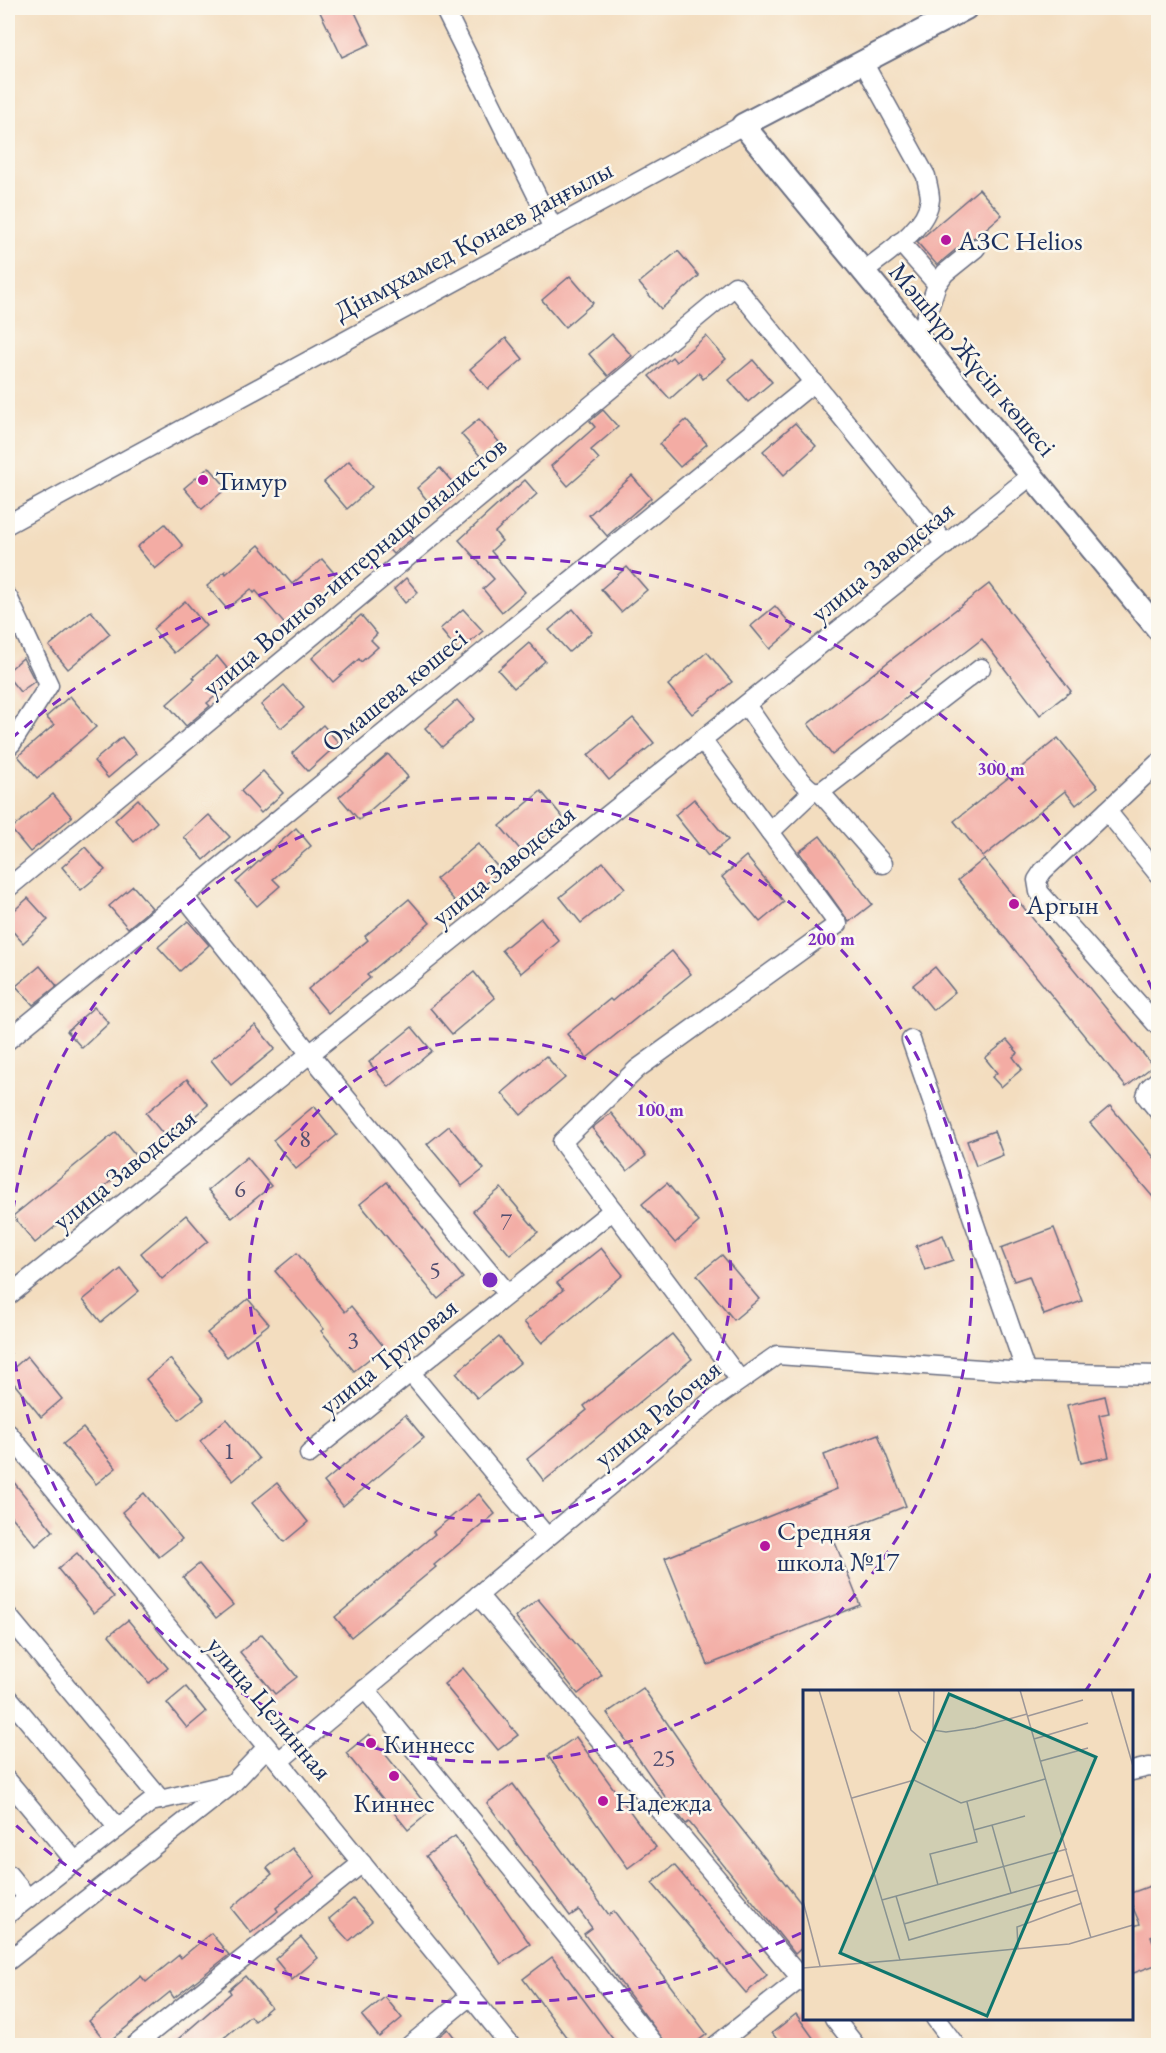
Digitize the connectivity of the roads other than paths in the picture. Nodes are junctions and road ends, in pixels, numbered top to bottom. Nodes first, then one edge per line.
1 (444, 8) edge
2 (966, 8) edge
3 (863, 62) junction
4 (743, 125) junction
5 (553, 228) junction
6 (900, 242) junction
7 (976, 248) dead end
8 (864, 271) junction
9 (937, 284) junction
10 (919, 338) junction
11 (814, 382) junction
12 (1032, 475) junction
13 (8, 524) edge
14 (946, 544) junction
15 (8, 597) edge
16 (1158, 629) edge
17 (981, 668) dead end
18 (746, 705) junction
19 (702, 740) junction
20 (8, 747) edge
21 (1158, 763) edge
22 (816, 791) junction
23 (1107, 811) junction
24 (770, 832) junction
25 (883, 864) dead end
26 (1158, 874) edge
27 (8, 888) edge
28 (184, 896) junction
29 (1158, 1026) edge
30 (8, 1040) edge
31 (911, 1040) dead end
32 (310, 1054) junction
33 (1158, 1080) edge
34 (1158, 1111) edge
35 (613, 1210) junction
36 (508, 1294) junction
37 (8, 1296) edge
38 (410, 1372) junction
39 (1026, 1372) junction
40 (1158, 1375) edge
41 (740, 1380) junction
42 (8, 1433) edge
43 (309, 1454) dead end
44 (547, 1537) junction
45 (478, 1594) junction
46 (8, 1616) edge
47 (365, 1689) junction
48 (8, 1697) edge
49 (273, 1754) junction
50 (1158, 1768) edge
51 (1133, 1771) edge
52 (8, 1781) edge
53 (233, 1783) junction
54 (161, 1800) junction
55 (118, 1828) junction
56 (75, 1861) junction
57 (362, 1863) junction
58 (8, 1874) edge
59 (28, 1898) junction
60 (8, 1914) edge
61 (8, 1961) edge
62 (803, 1978) edge
63 (803, 1980) edge
64 (470, 1996) junction
65 (835, 2020) edge
66 (936, 2020) edge
67 (134, 2046) edge
68 (409, 2046) edge
69 (511, 2046) edge
70 (656, 2046) edge
71 (715, 2046) edge
72 (856, 2046) edge
73 (956, 2046) edge

1 - 5 street
2 - 3 main road, Дінмұхамед Қонаев даңғылы
3 - 4 main road, Дінмұхамед Қонаев даңғылы
3 - 6 street
4 - 5 street, Дінмұхамед Қонаев даңғылы
4 - 8 main road, Мәшһүр Жүсіп көшесі
5 - 13 street, Дінмұхамед Қонаев даңғылы
6 - 8 street
6 - 9 street
7 - 9 street
8 - 10 main road, Мәшһүр Жүсіп көшесі
9 - 10 street
10 - 12 main road, Мәшһүр Жүсіп көшесі
11 - 14 street
11 - 27 street, улица Воинов-интернационалистов
11 - 28 street, Омашева көшесі
12 - 14 street, улица Заводская
12 - 16 main road, Мәшһүр Жүсіп көшесі
14 - 18 street, улица Заводская
15 - 20 street
17 - 22 street
18 - 19 street, улица Заводская
18 - 22 street
19 - 24 street
19 - 32 street, улица Заводская
21 - 23 street
22 - 24 street
22 - 25 street
23 - 26 street
23 - 29 street
24 - 35 street
28 - 30 street, Омашева көшесі
28 - 32 street
31 - 39 street
32 - 36 street
32 - 37 street, улица Заводская
33 - 34 street
35 - 36 street, улица Трудовая
35 - 41 street
36 - 38 street, улица Трудовая
38 - 43 street, улица Трудовая
38 - 44 street
39 - 40 street, улица Рабочая
39 - 41 street, улица Рабочая
41 - 44 street, улица Рабочая
42 - 49 street, улица Целинная
44 - 45 street, улица Рабочая
45 - 47 street, улица Рабочая
45 - 62 street
46 - 54 street
47 - 49 street, улица Рабочая
47 - 70 street
48 - 55 street
49 - 53 street, улица Рабочая
49 - 57 street, улица Целинная
50 - 51 street
52 - 56 street
53 - 54 street
53 - 61 street, улица Рабочая
54 - 55 street
55 - 56 street
56 - 59 street
57 - 64 street, улица Целинная
57 - 67 street
58 - 59 street
59 - 60 street
63 - 71 street
64 - 68 street
64 - 69 street, улица Целинная
65 - 72 street
66 - 73 street

